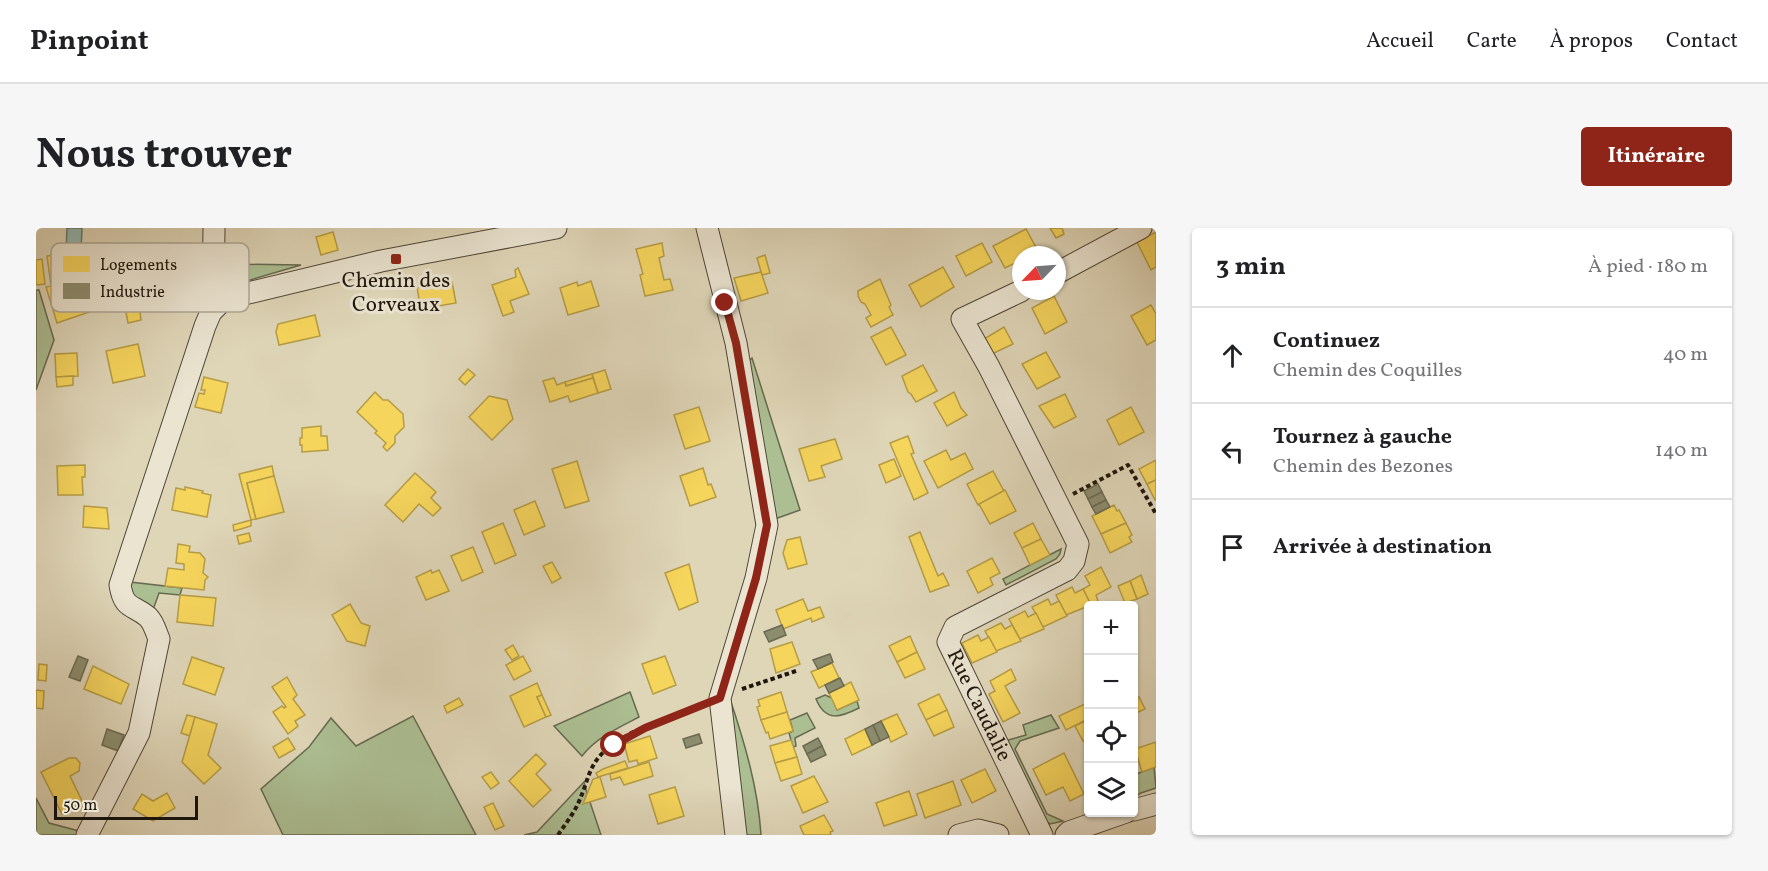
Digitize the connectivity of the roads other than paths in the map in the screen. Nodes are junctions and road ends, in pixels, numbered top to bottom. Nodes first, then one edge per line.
1 (556, 228) edge
2 (707, 228) edge
3 (1141, 228) edge
4 (1066, 268) edge
5 (249, 293) edge
6 (1012, 295) edge
7 (211, 312) edge
8 (1156, 804) edge
9 (1138, 809) edge
10 (1114, 817) edge
11 (87, 835) edge
12 (736, 835) edge
13 (959, 835) edge
14 (998, 835) edge
15 (1042, 835) edge
16 (1066, 835) edge

1 - 5 street
2 - 12 street
3 - 4 street
6 - 15 street, Rue Caudalie
7 - 11 street
8 - 9 street
10 - 16 street
13 - 14 street

